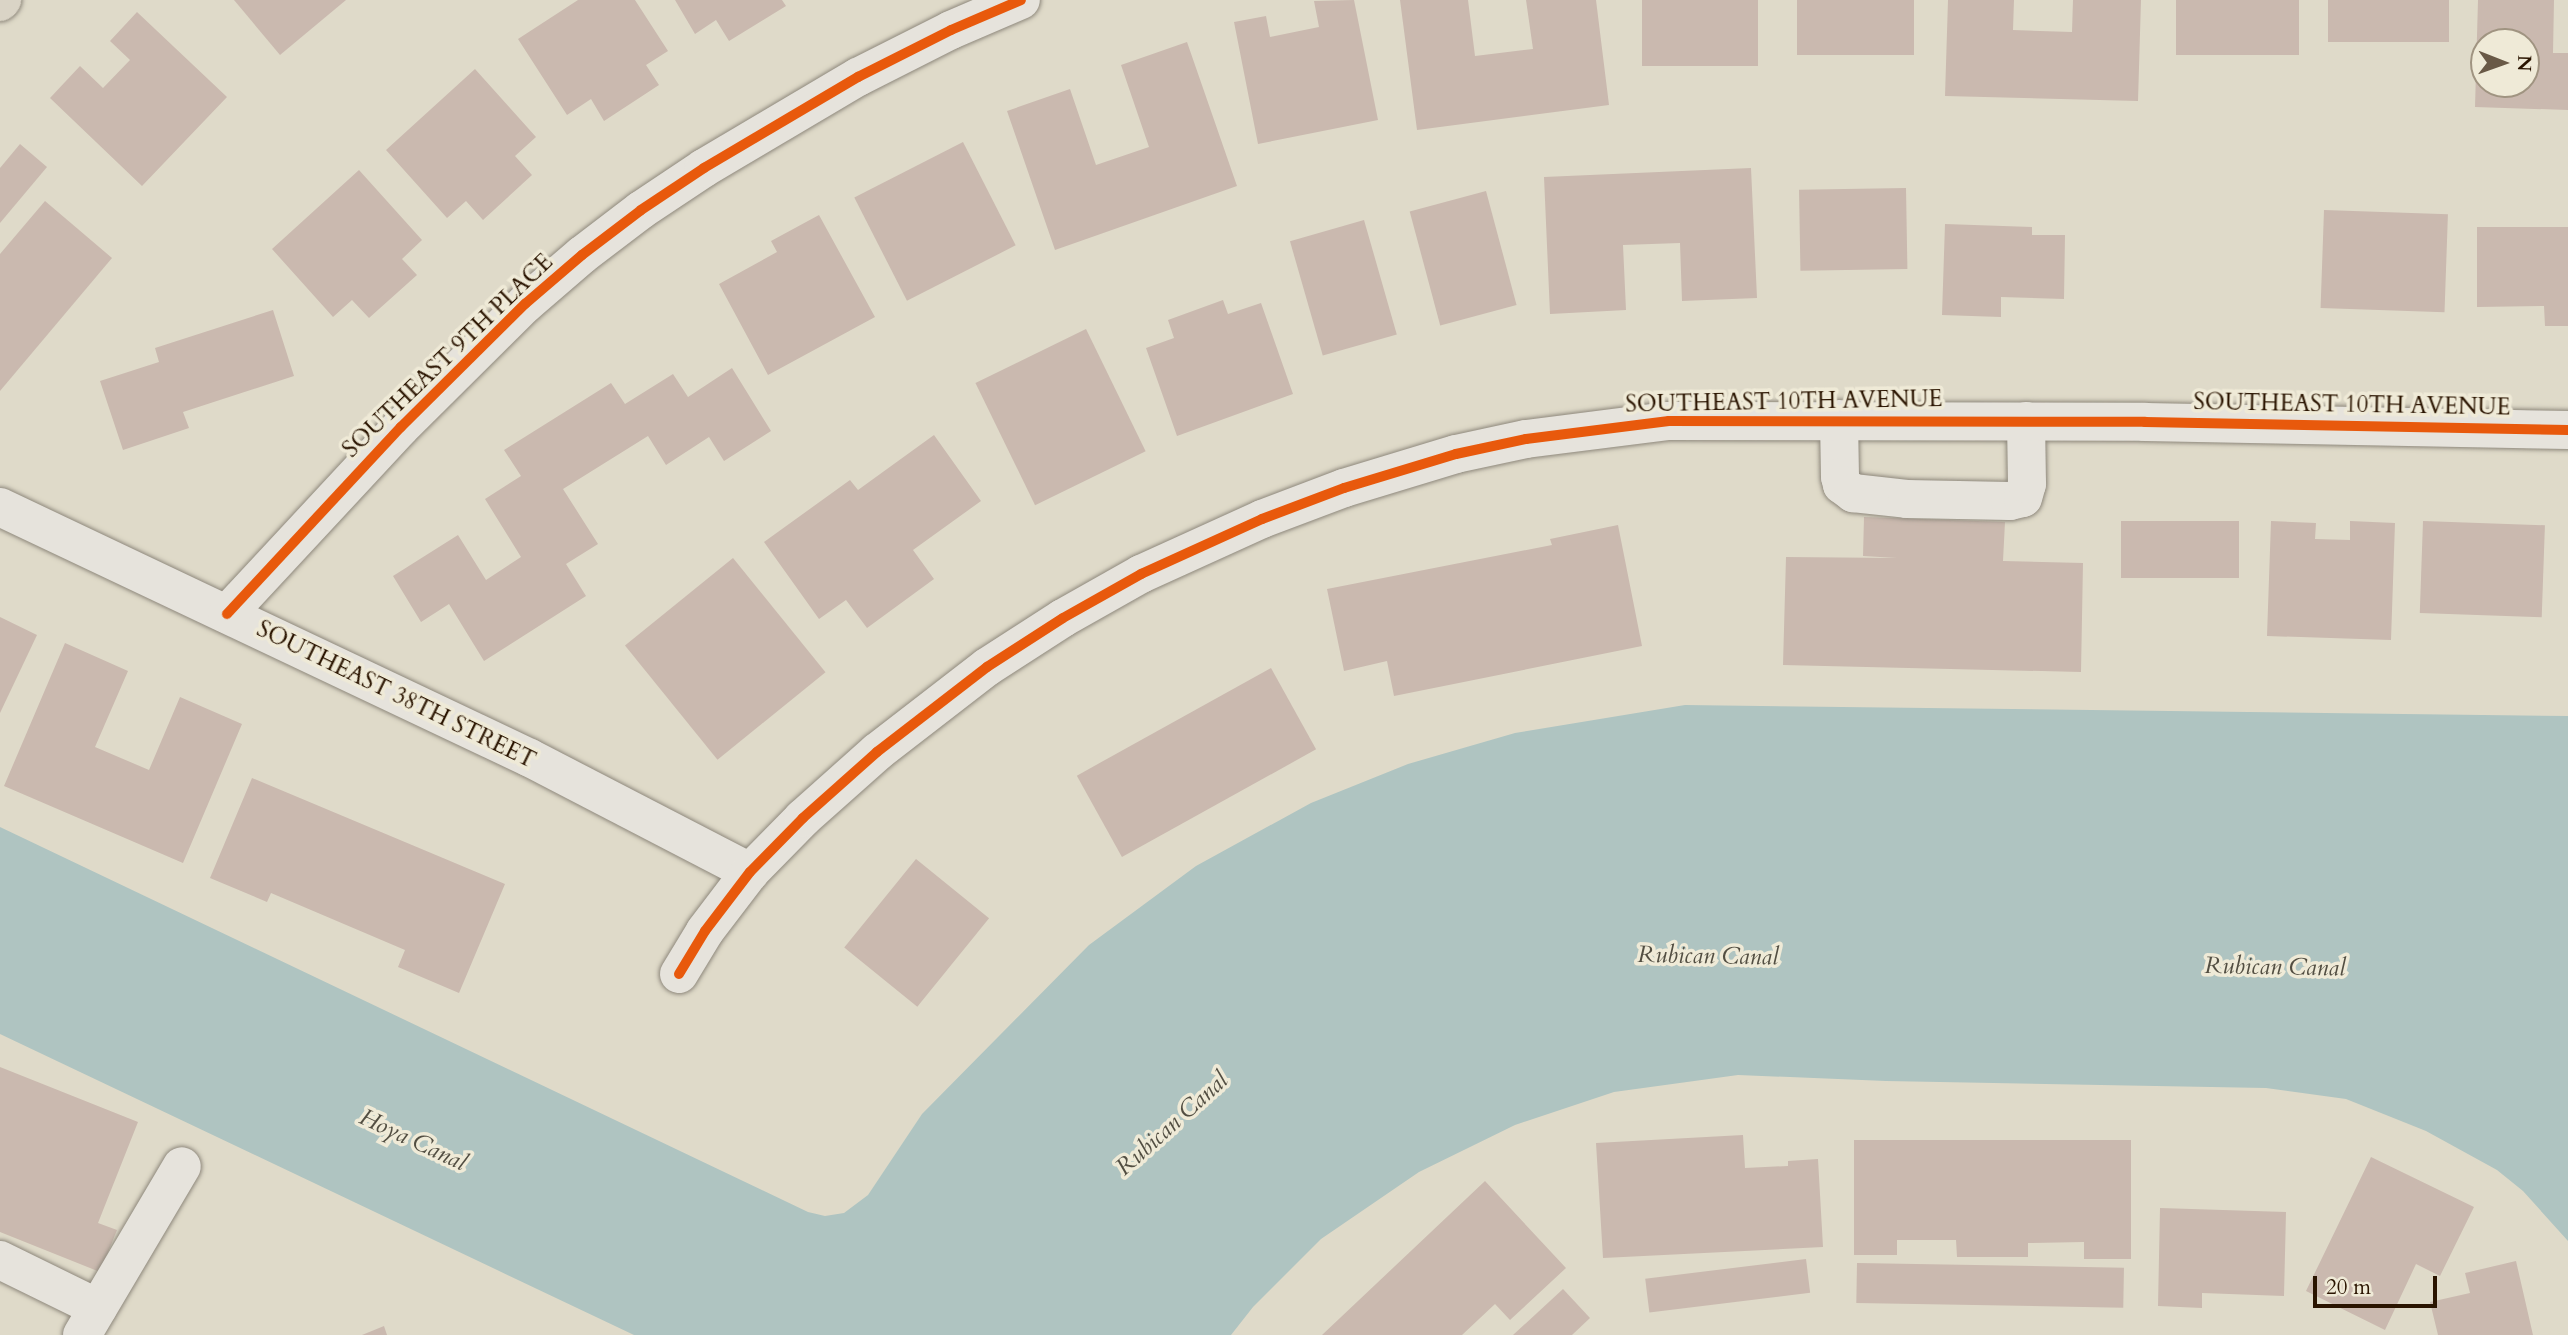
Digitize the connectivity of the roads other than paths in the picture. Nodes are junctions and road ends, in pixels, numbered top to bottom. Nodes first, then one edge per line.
1 (1021, 0) edge
2 (1839, 419) junction
3 (2026, 421) junction
4 (2568, 430) edge
5 (0, 507) edge
6 (227, 614) junction
7 (750, 872) junction
8 (679, 974) dead end
9 (182, 1166) dead end
10 (0, 1260) edge
11 (90, 1321) edge

1 - 6 street, SOUTHEAST 9TH PLACE
2 - 3 street, SOUTHEAST 10TH AVENUE
2 - 3 street
2 - 7 street, SOUTHEAST 10TH AVENUE
3 - 4 street, SOUTHEAST 10TH AVENUE
5 - 6 street, SOUTHEAST 38TH STREET
6 - 7 street, SOUTHEAST 38TH STREET
7 - 8 street, SOUTHEAST 10TH AVENUE
9 - 11 street
10 - 11 street

